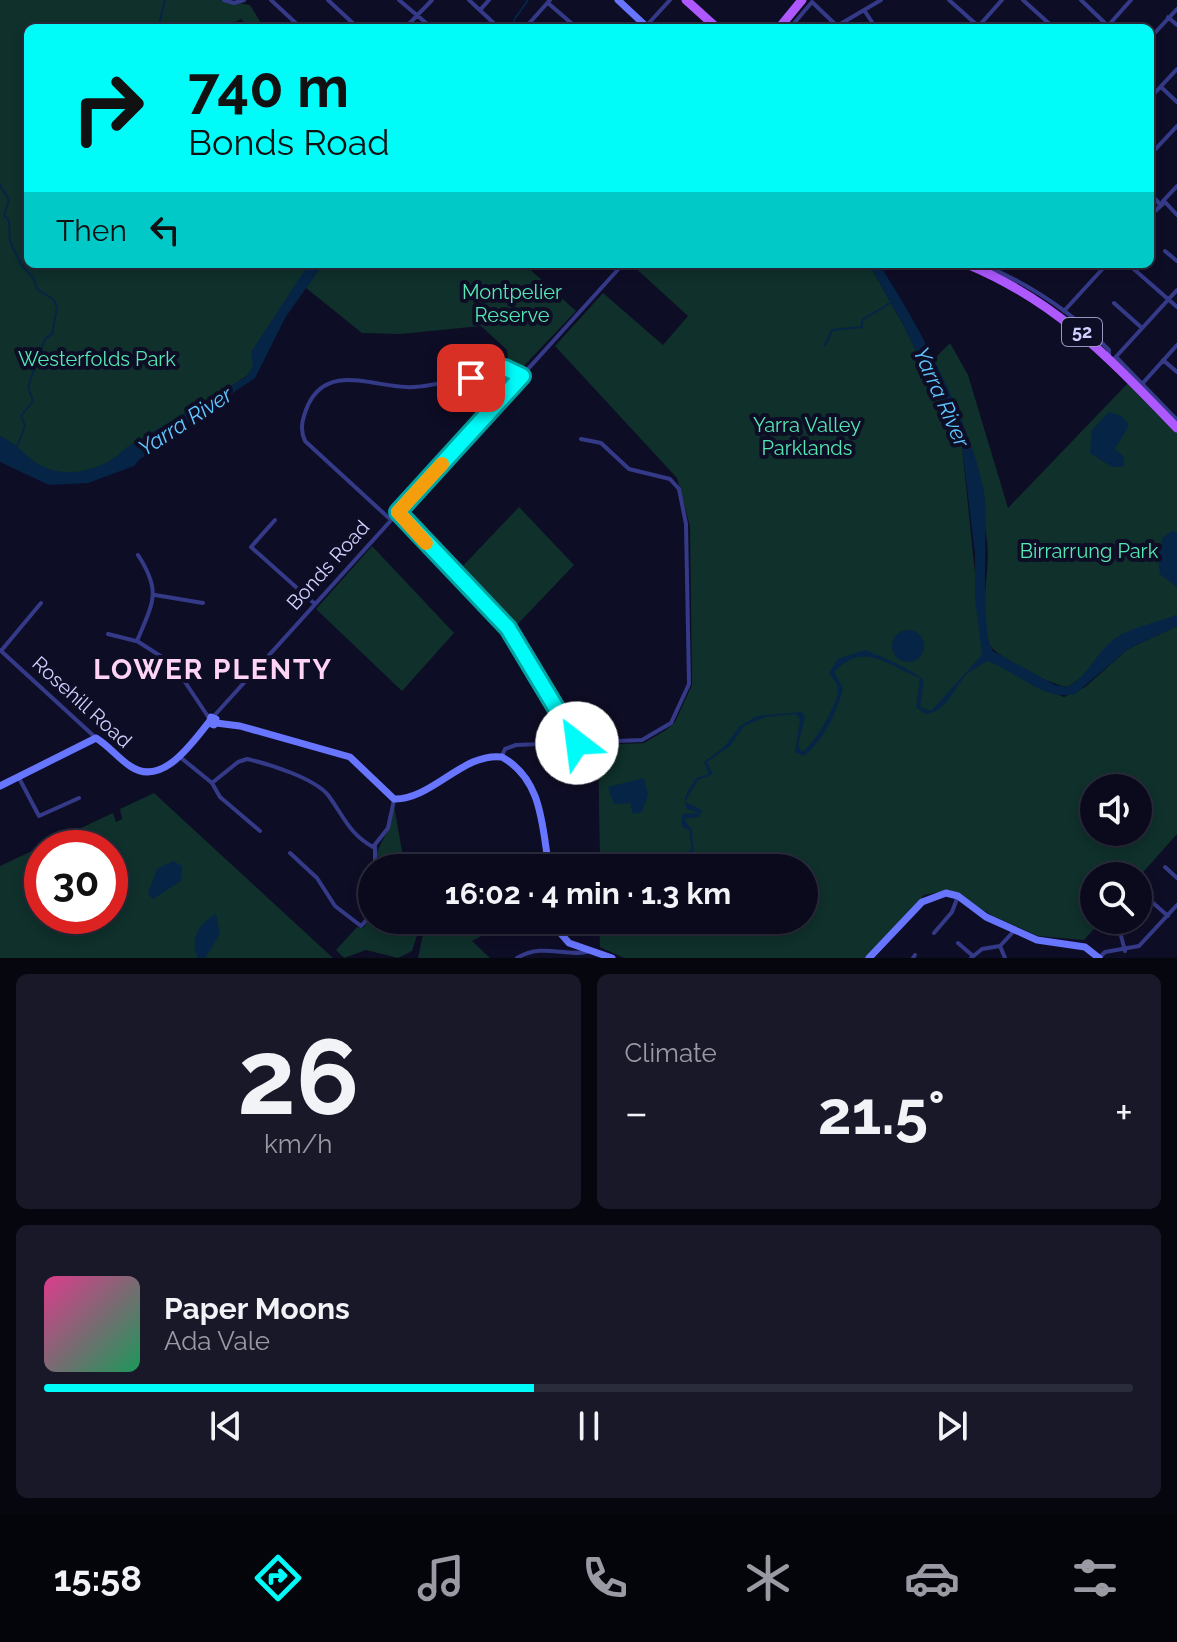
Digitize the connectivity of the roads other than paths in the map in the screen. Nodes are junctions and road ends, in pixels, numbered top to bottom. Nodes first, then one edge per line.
1 (224, 0) edge
2 (244, 0) edge
3 (271, 0) edge
4 (328, 0) edge
5 (399, 0) edge
6 (432, 0) edge
7 (469, 0) edge
8 (489, 0) edge
9 (670, 0) edge
10 (686, 0) edge
11 (694, 0) edge
12 (808, 0) edge
13 (881, 0) edge
14 (949, 0) edge
15 (1002, 0) edge
16 (1023, 0) edge
17 (1081, 0) edge
18 (1131, 0) edge
19 (549, 1) edge
20 (619, 2) edge
21 (1177, 9) edge
22 (480, 10) junction
23 (864, 10) junction
24 (416, 16) junction
25 (1168, 17) junction
26 (297, 24) edge
27 (354, 24) edge
28 (409, 24) edge
29 (427, 24) edge
30 (495, 24) edge
31 (529, 24) edge
32 (573, 24) edge
33 (643, 24) edge
34 (649, 24) edge
35 (713, 24) edge
36 (721, 24) edge
37 (785, 24) edge
38 (793, 24) edge
39 (835, 24) edge
40 (843, 24) edge
41 (873, 24) edge
42 (975, 24) edge
43 (981, 24) edge
44 (1050, 24) edge
45 (1104, 24) edge
46 (1110, 24) edge
47 (1177, 25) edge
48 (1154, 33) edge
49 (1177, 69) edge
50 (1160, 87) junction
51 (1154, 94) edge
52 (1177, 102) edge
53 (1177, 126) edge
54 (1154, 151) edge
55 (1177, 186) edge
56 (1154, 197) edge
57 (1162, 203) junction
58 (1154, 212) edge
59 (1177, 215) edge
60 (1165, 251) dead end
61 (1177, 261) edge
62 (619, 268) edge
63 (1100, 268) edge
64 (1133, 268) edge
65 (993, 269) edge
66 (1177, 290) edge
67 (1168, 299) junction
68 (1114, 303) dead end
69 (1177, 307) edge
70 (1062, 314) junction
71 (1142, 328) junction
72 (1177, 345) edge
73 (1112, 359) junction
74 (1163, 360) junction
75 (1177, 372) edge
76 (522, 376) junction
77 (1142, 384) junction
78 (1177, 420) edge
79 (1177, 428) edge
80 (581, 439) dead end
81 (398, 512) junction
82 (275, 520) dead end
83 (391, 520) junction
84 (138, 555) dead end
85 (155, 595) junction
86 (41, 603) dead end
87 (203, 603) dead end
88 (315, 604) junction
89 (108, 634) dead end
90 (137, 641) junction
91 (0, 651) edge
92 (212, 719) junction
93 (96, 738) junction
94 (577, 743) junction
95 (178, 755) junction
96 (502, 757) junction
97 (146, 772) joint
98 (19, 778) junction
99 (212, 783) junction
100 (0, 786) edge
101 (79, 798) dead end
102 (394, 799) junction
103 (260, 831) dead end
104 (375, 847) junction
105 (290, 853) dead end
106 (375, 854) edge
107 (547, 854) edge
108 (1165, 867) dead end
109 (1177, 878) edge
110 (958, 896) junction
111 (1152, 902) edge
112 (1177, 905) edge
113 (1168, 916) junction
114 (358, 924) edge
115 (1014, 930) junction
116 (934, 933) dead end
117 (561, 934) edge
118 (1121, 934) edge
119 (958, 943) dead end
120 (1000, 946) junction
121 (591, 950) junction
122 (1125, 951) junction
123 (873, 957) edge
124 (972, 957) edge
125 (517, 958) edge
126 (612, 958) edge
127 (1005, 958) edge
128 (1099, 958) edge

1 - 2 street
3 - 26 street
4 - 27 street
5 - 24 street
6 - 24 street
7 - 22 street
8 - 22 street
9 - 34 street
10 - 35 main road
11 - 36 main road
12 - 37 main road
12 - 38 street
12 - 39 street
13 - 23 street
14 - 42 street
15 - 43 street
16 - 44 street
17 - 45 street
18 - 46 street
19 - 31 street
19 - 32 street
20 - 33 street
21 - 25 street
22 - 30 street
23 - 40 street
23 - 41 street
24 - 28 street
24 - 29 street
25 - 47 street
25 - 48 street
49 - 50 street
50 - 51 street
50 - 52 street
53 - 54 street
55 - 57 street
56 - 57 street
57 - 58 street
57 - 59 street
60 - 61 street
62 - 76 street, Bonds Road
63 - 70 street
64 - 67 street
65 - 70 main road, 52
66 - 67 street
67 - 69 street
67 - 71 street
68 - 71 street
70 - 73 main road, 52
71 - 73 street
72 - 74 street
73 - 77 street
73 - 79 main road, 52
74 - 75 street
74 - 77 street
76 - 81 street, Bonds Road
76 - 83 street
77 - 78 street
80 - 94 street
81 - 83 street, Bonds Road
81 - 94 street
82 - 88 street
83 - 88 street, Bonds Road
84 - 85 street
85 - 87 street
85 - 90 street
86 - 91 street
88 - 92 street, Bonds Road
89 - 90 street
90 - 92 street
91 - 93 street, Rosehill Road
92 - 95 street, Bonds Road
92 - 102 street
93 - 97 street, Rosehill Road
93 - 98 street
94 - 96 street
95 - 97 street, Bonds Road
95 - 99 street
96 - 102 street
96 - 107 street
98 - 100 street
98 - 101 street
99 - 103 street
99 - 104 street
102 - 104 street
104 - 106 street
105 - 114 street
108 - 109 street
110 - 115 street
110 - 116 street
110 - 123 street
111 - 113 street
112 - 113 street
113 - 122 street
115 - 120 street
115 - 128 street
117 - 121 street
118 - 122 street
119 - 124 street
120 - 124 street
120 - 127 street
121 - 125 street
121 - 126 street
122 - 128 street

